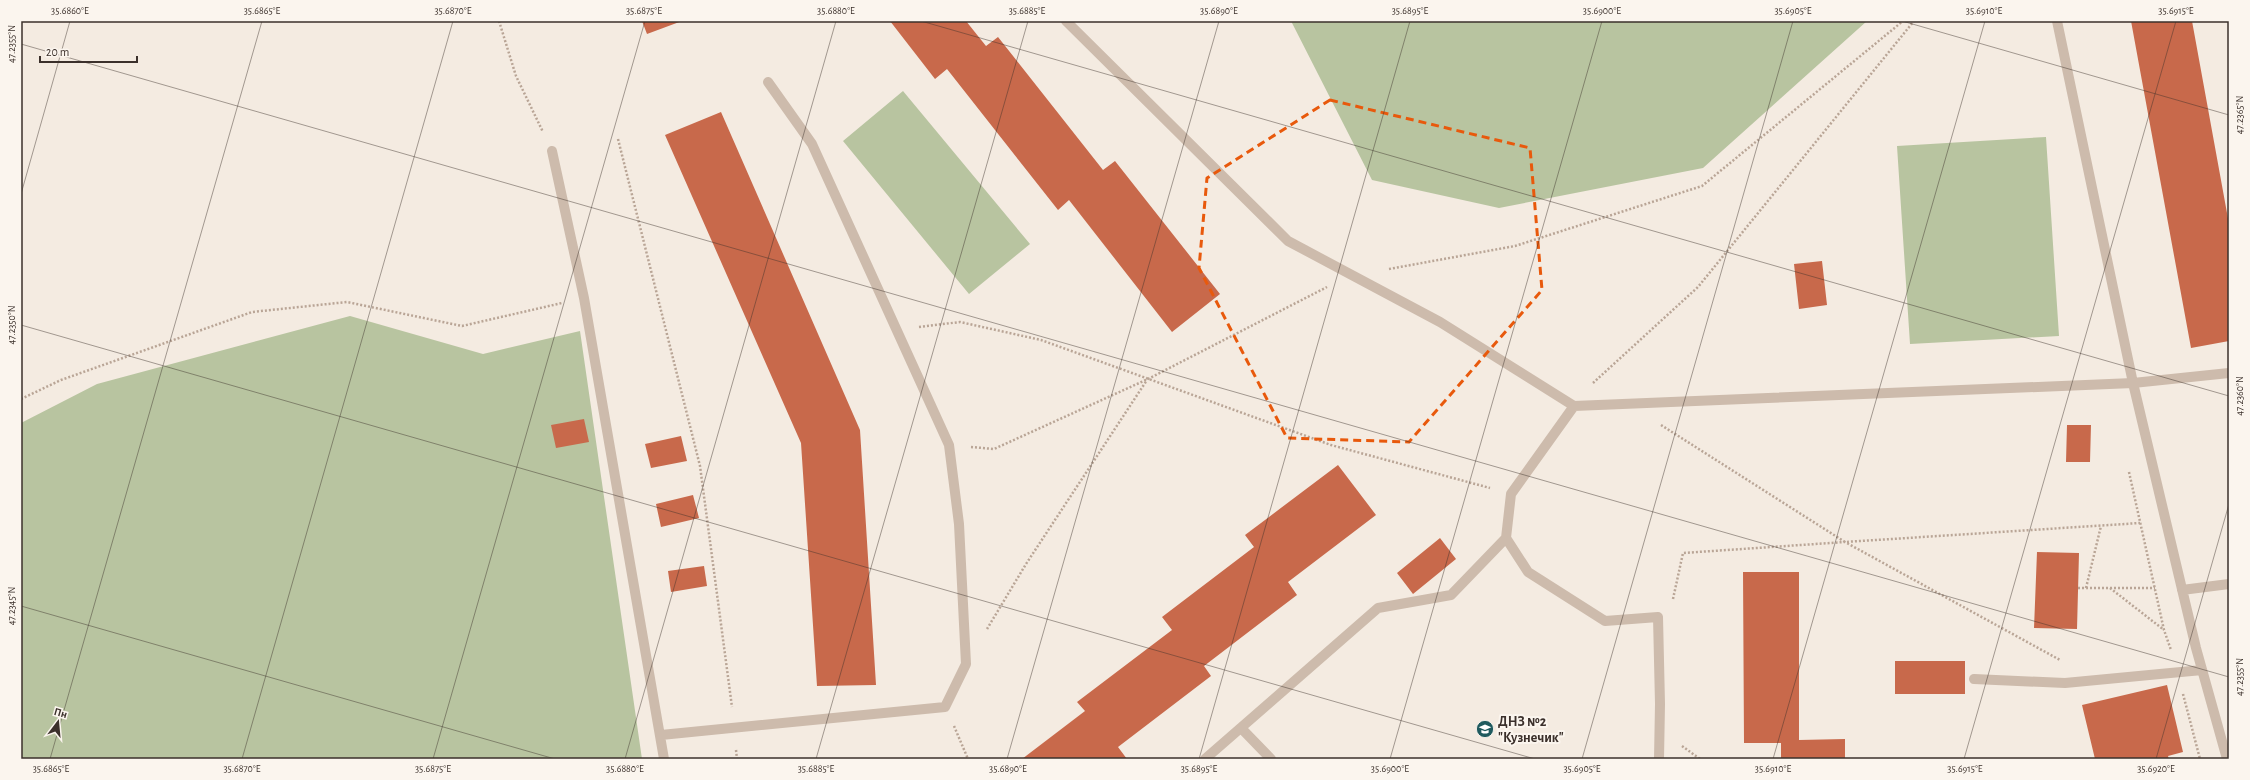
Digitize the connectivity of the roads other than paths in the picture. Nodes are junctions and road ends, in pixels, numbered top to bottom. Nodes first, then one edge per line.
1 (1066, 21) edge
2 (2057, 21) edge
3 (768, 82) dead end
4 (552, 151) road end
5 (2229, 373) edge
6 (2133, 383) junction
7 (1574, 406) junction
8 (1506, 538) junction
9 (2229, 584) edge
10 (2182, 590) junction
11 (2202, 670) junction
12 (1974, 679) dead end
13 (1241, 728) junction
14 (661, 735) junction
15 (664, 759) edge
16 (1205, 759) edge
17 (1271, 759) edge
18 (1659, 759) edge
19 (2227, 759) edge

1 - 7 lane
2 - 6 lane
3 - 14 lane
4 - 14 lane
5 - 6 lane
6 - 7 lane
6 - 10 lane
7 - 8 lane
8 - 13 lane
8 - 18 lane
9 - 10 lane
10 - 11 lane
11 - 12 lane
11 - 19 lane
13 - 16 lane
13 - 17 lane
14 - 15 lane

